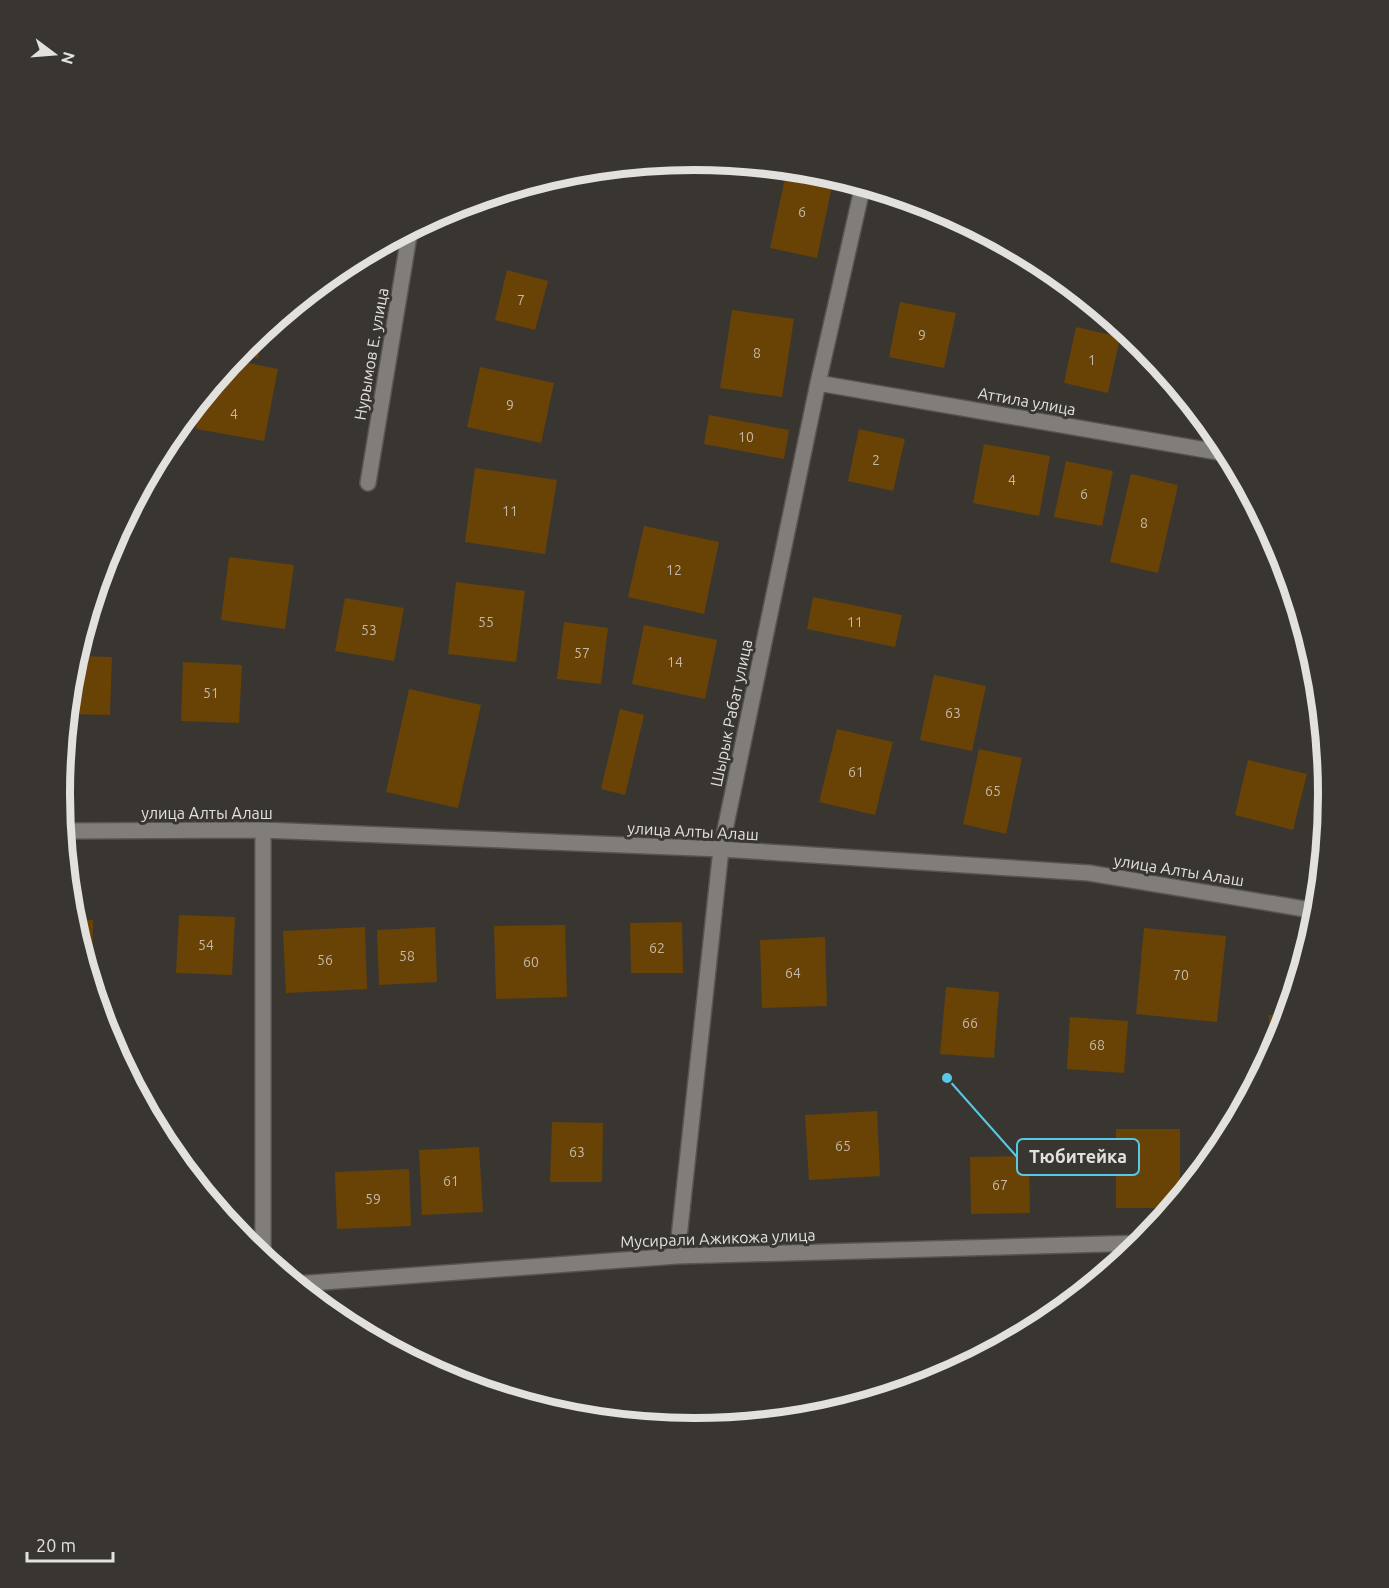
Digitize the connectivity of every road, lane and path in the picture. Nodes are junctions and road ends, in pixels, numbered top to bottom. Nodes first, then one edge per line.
1 (861, 193) edge
2 (408, 240) edge
3 (818, 383) junction
4 (1216, 452) edge
5 (368, 483) dead end
6 (263, 830) junction
7 (72, 831) edge
8 (721, 849) junction
9 (1308, 909) edge
10 (1127, 1243) edge
11 (263, 1244) edge
12 (677, 1256) junction
13 (308, 1283) edge

1 - 3 street, Шырык Рабат улица
2 - 5 street, Нурымов Е. улица
3 - 4 street, Аттила улица
3 - 8 street, Шырык Рабат улица
6 - 7 street, улица Алты Алаш
6 - 8 street, улица Алты Алаш
6 - 11 street
8 - 9 street, улица Алты Алаш
8 - 12 street, Шырык Рабат улица
10 - 12 street, Мусирали Ажикожа улица
12 - 13 street, Мусирали Ажикожа улица

